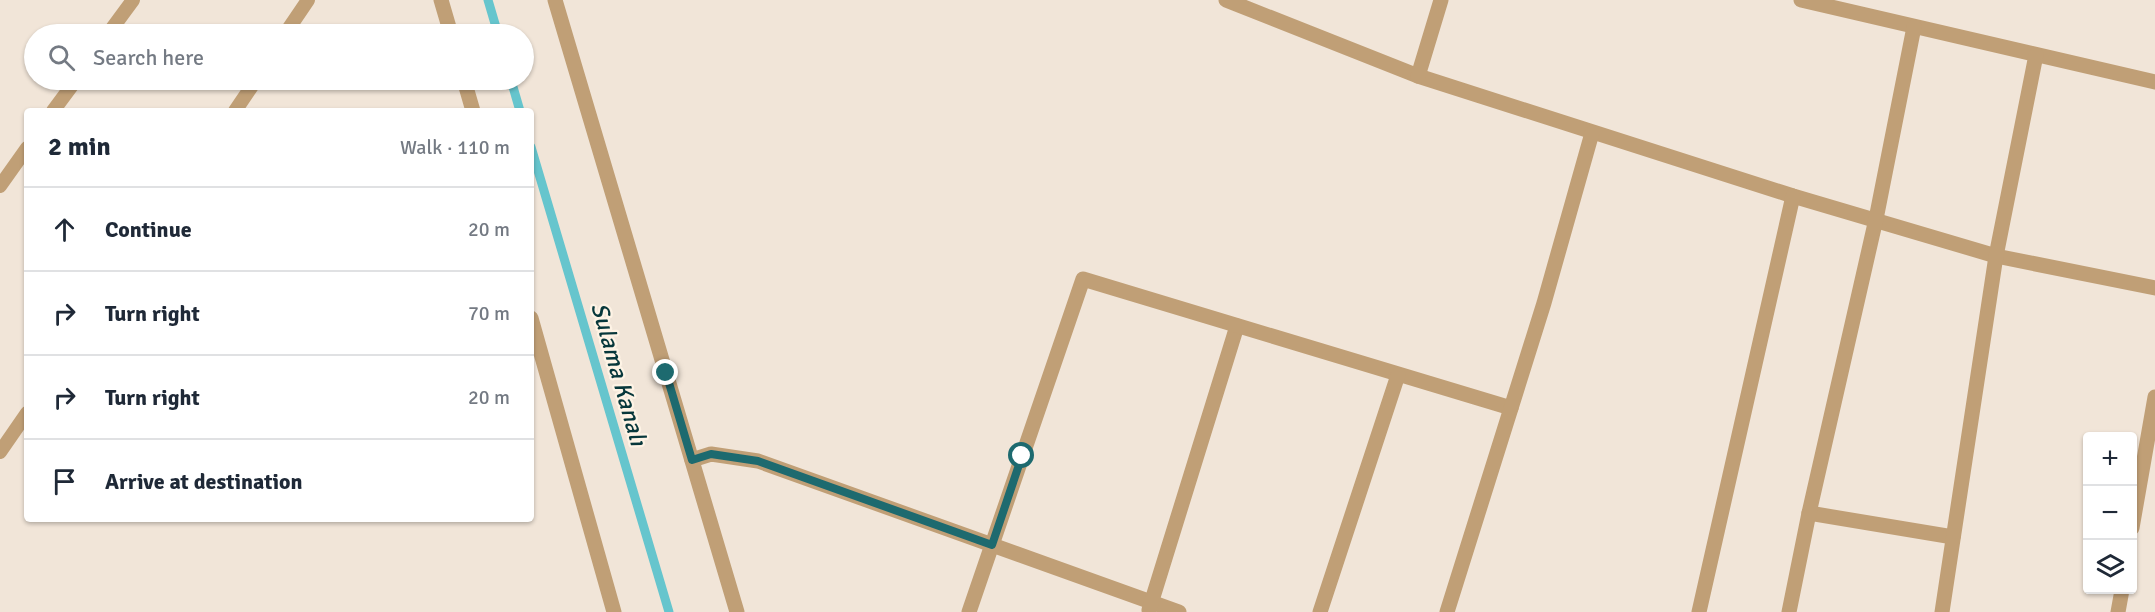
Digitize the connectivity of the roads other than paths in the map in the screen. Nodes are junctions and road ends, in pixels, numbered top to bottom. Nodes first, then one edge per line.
1 (133, 0) edge
2 (308, 0) edge
3 (441, 0) edge
4 (555, 0) edge
5 (1226, 0) edge
6 (1441, 0) edge
7 (1801, 0) edge
8 (115, 24) edge
9 (292, 24) edge
10 (448, 24) edge
11 (1914, 27) junction
12 (2036, 55) junction
13 (1418, 75) junction
14 (2155, 82) edge
15 (69, 90) edge
16 (249, 90) edge
17 (467, 90) edge
18 (55, 108) edge
19 (237, 108) edge
20 (472, 108) edge
21 (1592, 133) junction
22 (24, 152) edge
23 (0, 186) edge
24 (1793, 196) junction
25 (1876, 219) junction
26 (1996, 256) junction
27 (2155, 288) edge
28 (1237, 326) junction
29 (534, 329) edge
30 (1398, 375) junction
31 (2155, 397) edge
32 (1511, 408) junction
33 (24, 417) edge
34 (0, 452) edge
35 (692, 460) junction
36 (2137, 504) edge
37 (1809, 513) junction
38 (1953, 537) junction
39 (992, 545) junction
40 (2121, 594) edge
41 (1150, 607) edge
42 (614, 612) edge
43 (737, 612) edge
44 (969, 612) edge
45 (1179, 612) edge
46 (1320, 612) edge
47 (1447, 612) edge
48 (1699, 612) edge
49 (1789, 612) edge
50 (1942, 612) edge
51 (2118, 612) edge

1 - 8 lane
2 - 9 lane
3 - 10 street
4 - 35 street
5 - 13 street
6 - 13 street
7 - 11 street
11 - 12 street
11 - 25 street
12 - 14 street
12 - 26 street
13 - 21 street
15 - 18 lane
16 - 19 lane
17 - 20 street
21 - 24 street
21 - 32 street
22 - 23 lane
24 - 25 street
24 - 48 street
25 - 26 street
25 - 37 street
26 - 27 street
26 - 38 street
28 - 30 street
28 - 39 street
28 - 41 street
29 - 42 street
30 - 32 street
30 - 46 street
31 - 36 street
32 - 47 street
33 - 34 lane
35 - 39 street
35 - 43 street
37 - 38 street
37 - 49 street
38 - 50 street
39 - 41 street
39 - 44 street
40 - 51 street
41 - 45 street

